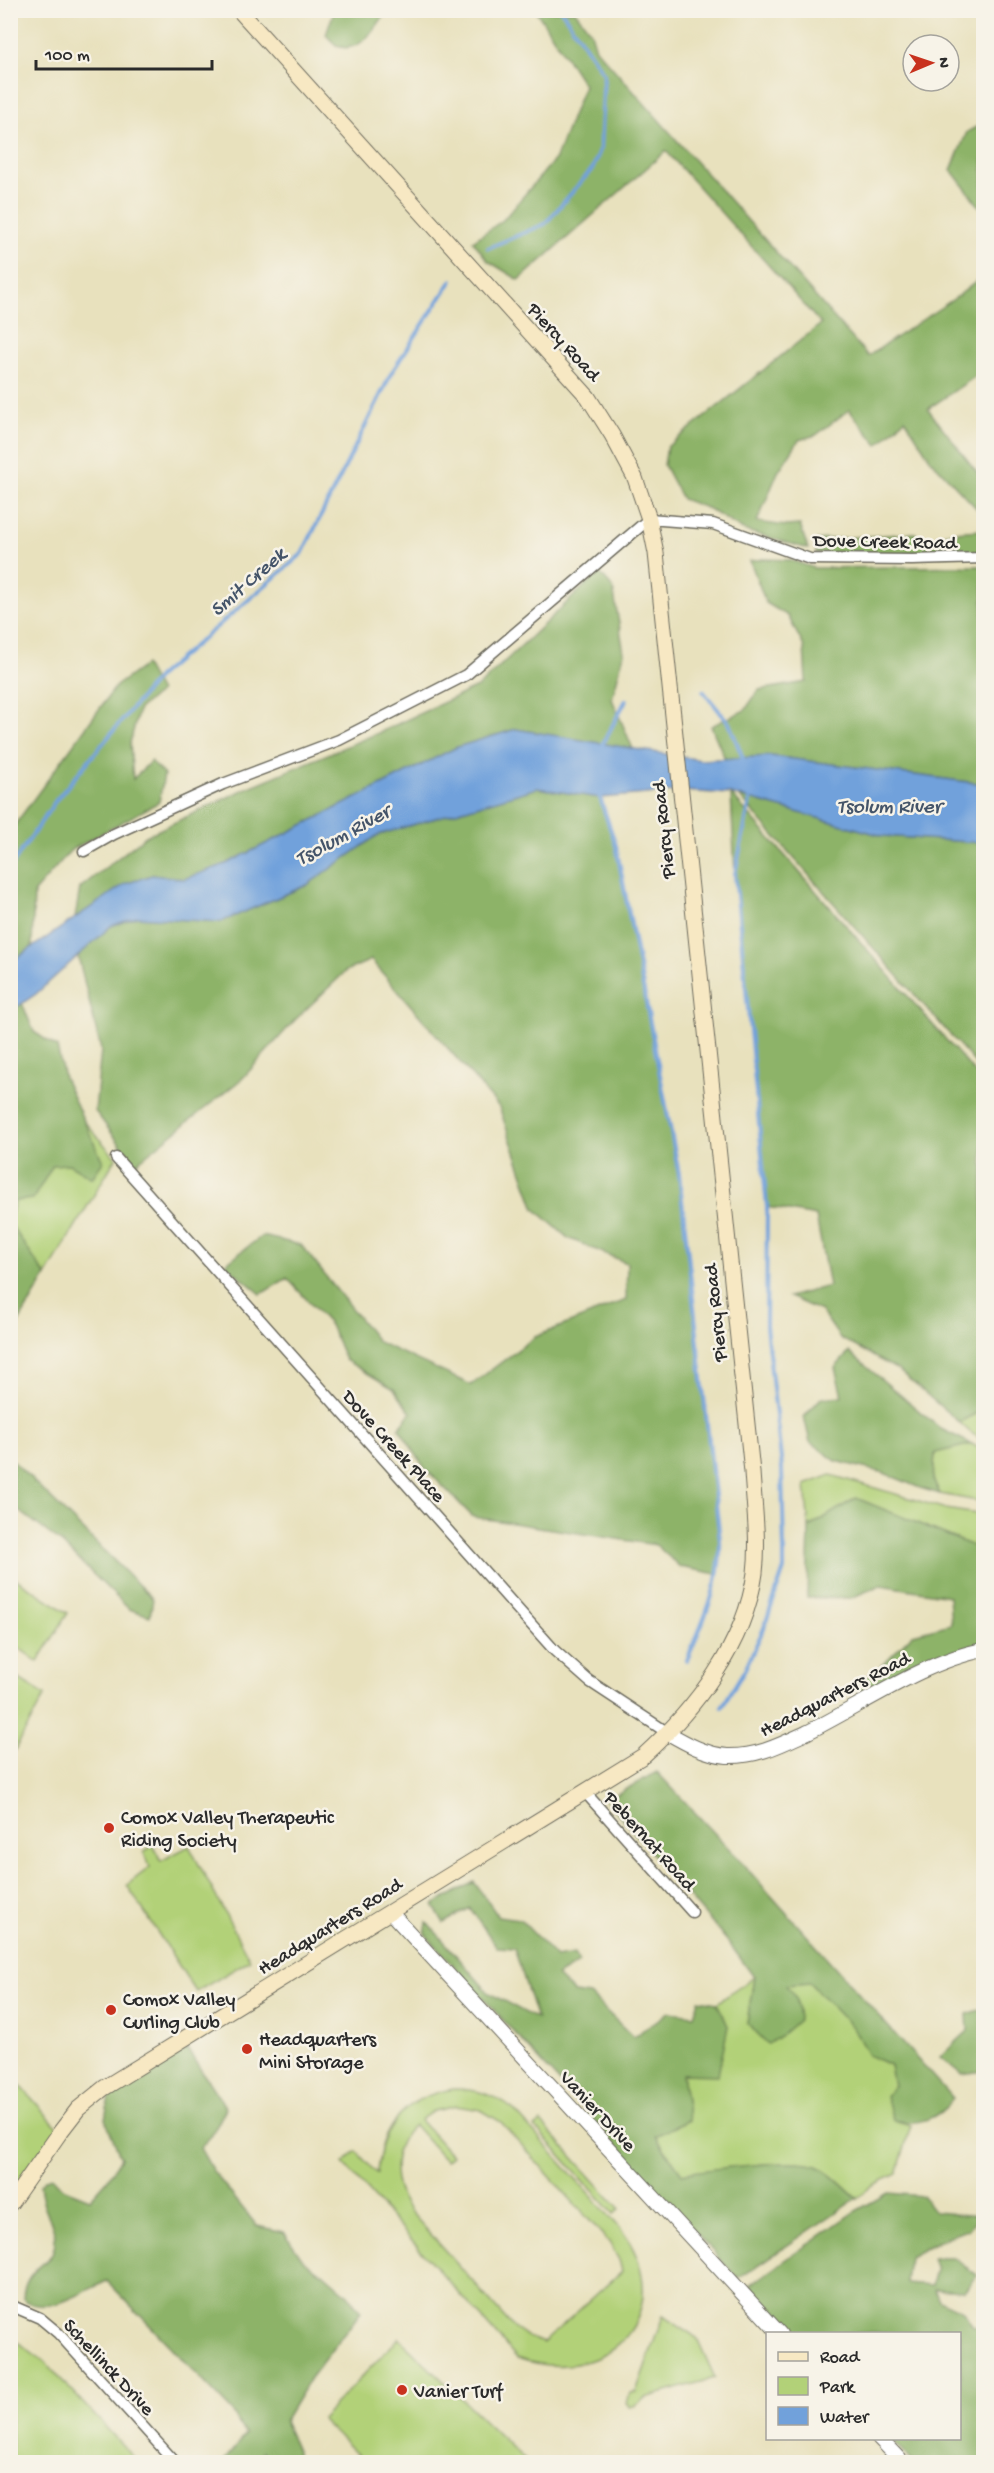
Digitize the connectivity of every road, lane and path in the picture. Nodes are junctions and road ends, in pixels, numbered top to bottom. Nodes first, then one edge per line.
1 (238, 10) edge
2 (649, 519) junction
3 (984, 558) edge
4 (84, 851) dead end
5 (116, 1158) dead end
6 (984, 1650) edge
7 (668, 1733) junction
8 (643, 1756) joint
9 (584, 1791) junction
10 (692, 1912) dead end
11 (390, 1913) junction
12 (10, 2204) edge
13 (10, 2305) edge
14 (778, 2332) edge
15 (880, 2440) edge
16 (175, 2463) edge
17 (902, 2463) edge

1 - 2 main road, Piercy Road
2 - 3 street, Dove Creek Road
2 - 4 street
2 - 7 main road, Piercy Road
5 - 7 street, Dove Creek Place
6 - 7 street, Headquarters Road
7 - 8 main road, Piercy Road
8 - 9 main road, Headquarters Road
9 - 10 street, Pebernat Road
9 - 11 main road, Headquarters Road
11 - 12 main road, Headquarters Road
11 - 14 street, Vanier Drive
13 - 16 street, Schellinck Drive
15 - 17 street

